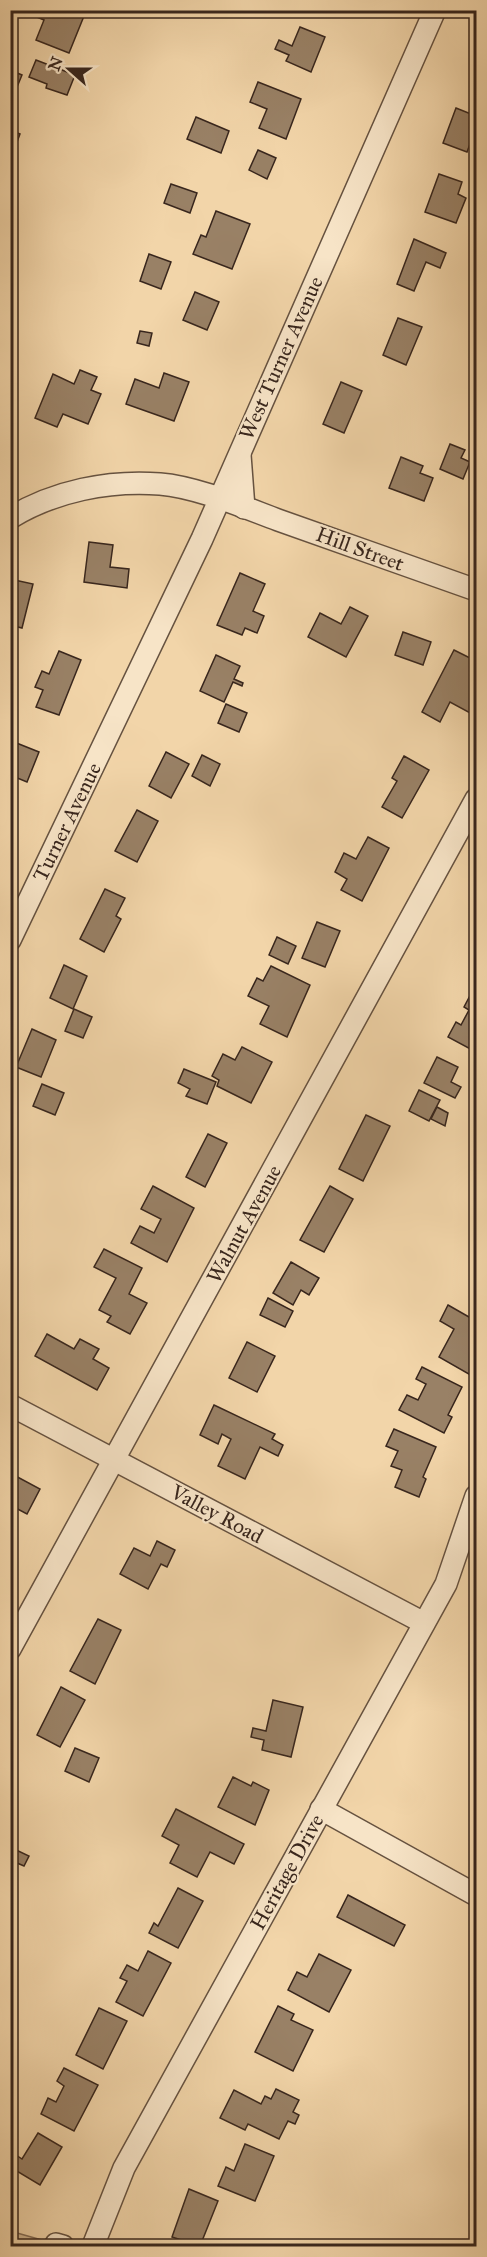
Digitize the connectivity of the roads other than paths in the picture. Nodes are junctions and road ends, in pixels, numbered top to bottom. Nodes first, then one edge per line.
1 (435, 10) edge
2 (240, 452) junction
3 (218, 500) junction
4 (244, 508) junction
5 (10, 518) edge
6 (477, 590) edge
7 (123, 704) joint
8 (477, 799) edge
9 (10, 940) edge
10 (10, 1405) edge
11 (114, 1460) junction
12 (474, 1508) edge
13 (424, 1623) junction
14 (10, 1648) edge
15 (321, 1809) junction
16 (477, 1894) edge
17 (93, 2247) edge

1 - 2 street, West Turner Avenue
2 - 3 street, West Turner Avenue
2 - 4 street
3 - 4 street, Hill Street
3 - 5 street, Hill Street
3 - 7 street, West Turner Avenue
4 - 6 street, Hill Street
7 - 9 street, Turner Avenue
8 - 11 street, Walnut Avenue
10 - 11 street, Valley Road
11 - 13 street, Valley Road
11 - 14 street, Walnut Avenue
12 - 13 street, Heritage Drive
13 - 15 street, Heritage Drive
15 - 16 street
15 - 17 street, Heritage Drive

